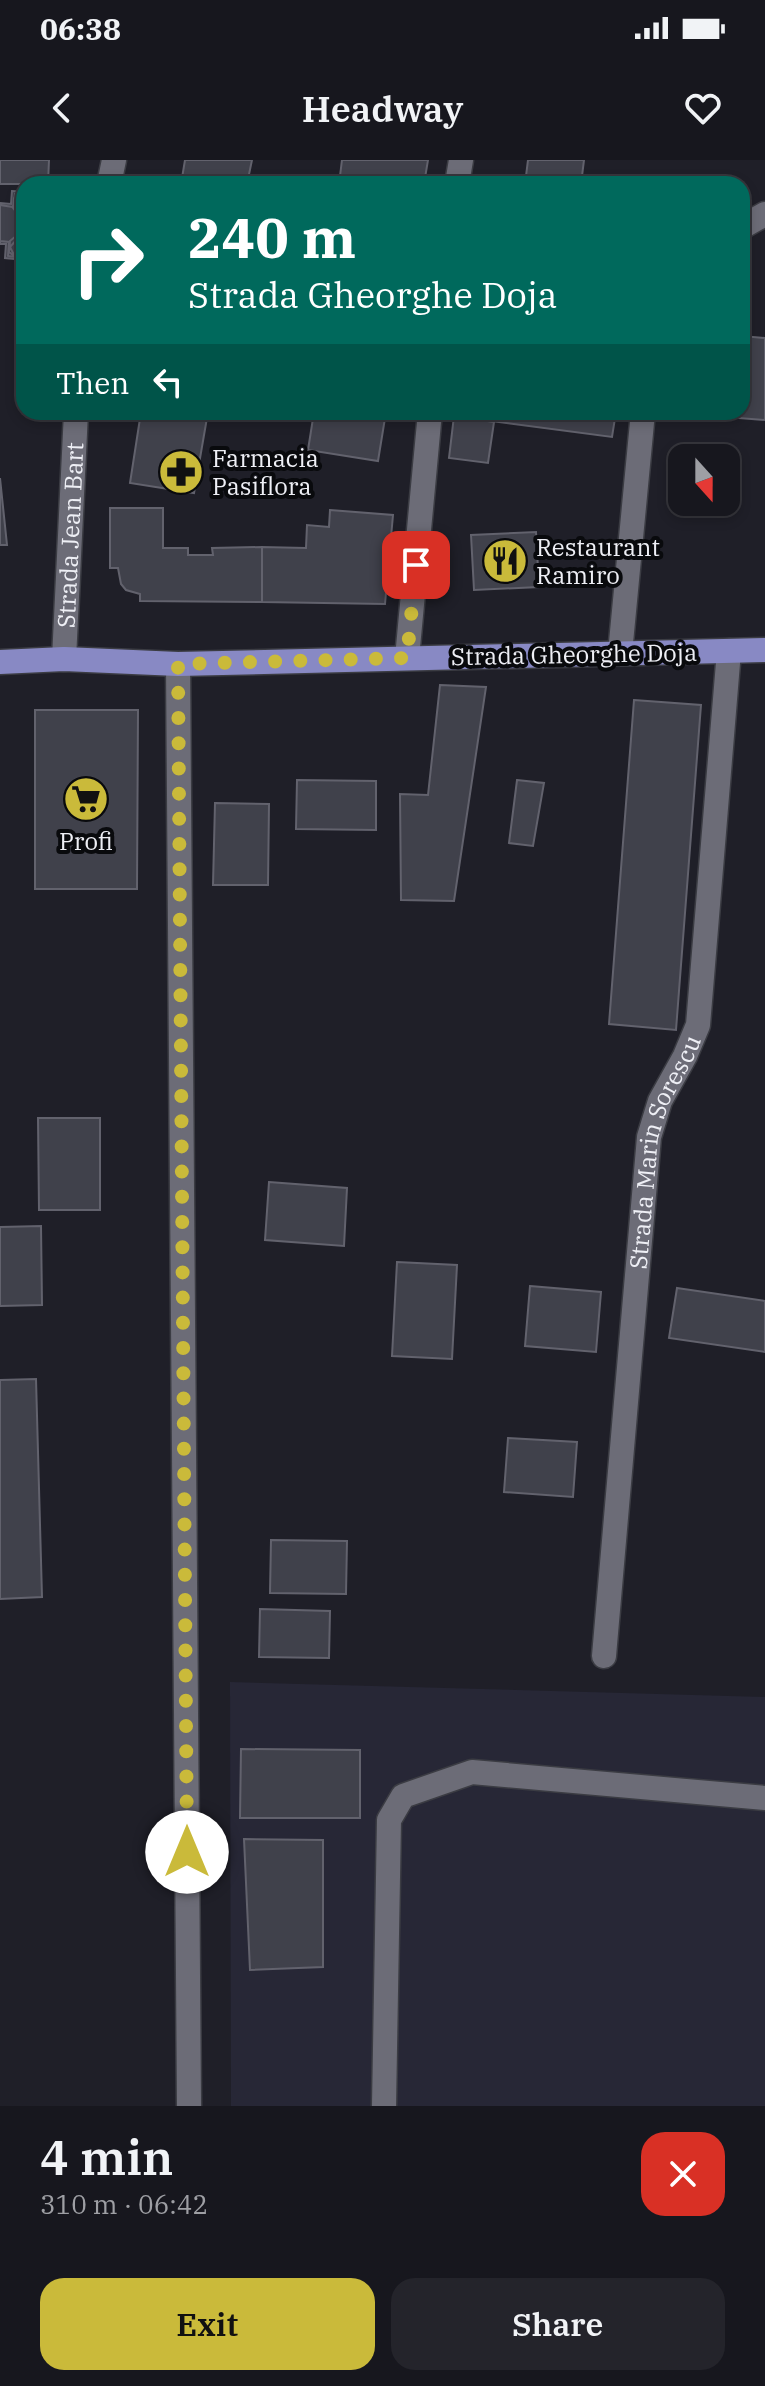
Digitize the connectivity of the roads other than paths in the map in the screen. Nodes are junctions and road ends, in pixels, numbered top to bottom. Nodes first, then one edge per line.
1 (76, 420) edge
2 (429, 420) edge
3 (642, 420) edge
4 (765, 650) edge
5 (729, 651) junction
6 (620, 653) junction
7 (407, 658) junction
8 (64, 659) junction
9 (0, 662) edge
10 (178, 664) junction
11 (604, 1656) dead end
12 (765, 1798) edge
13 (189, 2106) edge
14 (384, 2106) edge

1 - 8 street, Strada Jean Bart
2 - 7 street
3 - 6 street
4 - 5 main road, Strada Gheorghe Doja
5 - 6 main road, Strada Gheorghe Doja
5 - 11 street, Strada Marin Sorescu
6 - 7 main road, Strada Gheorghe Doja
7 - 10 main road, Strada Gheorghe Doja
8 - 9 main road, Strada Gheorghe Doja
8 - 10 main road, Strada Gheorghe Doja
10 - 13 street
12 - 14 street

